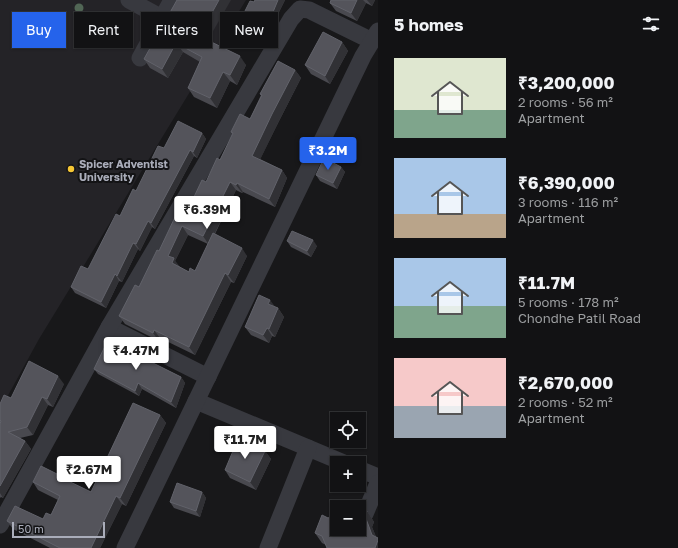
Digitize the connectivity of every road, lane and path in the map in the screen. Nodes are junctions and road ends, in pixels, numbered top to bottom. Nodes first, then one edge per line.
1 (128, 0) edge
2 (172, 0) edge
3 (151, 12) edge
4 (165, 12) edge
5 (375, 36) edge
6 (146, 48) edge
7 (140, 58) dead end
8 (108, 327) junction
9 (208, 377) junction
10 (196, 401) junction
11 (308, 448) junction
12 (330, 457) edge
13 (366, 476) edge
14 (377, 486) edge
15 (366, 512) edge
16 (0, 525) edge
17 (125, 548) edge
18 (268, 548) edge

1 - 3 street
2 - 4 street
5 - 8 street
5 - 9 street
6 - 7 street
8 - 9 street
8 - 16 street
9 - 10 street
10 - 11 street
10 - 17 street
11 - 12 street
11 - 18 street
13 - 14 street
14 - 15 street

